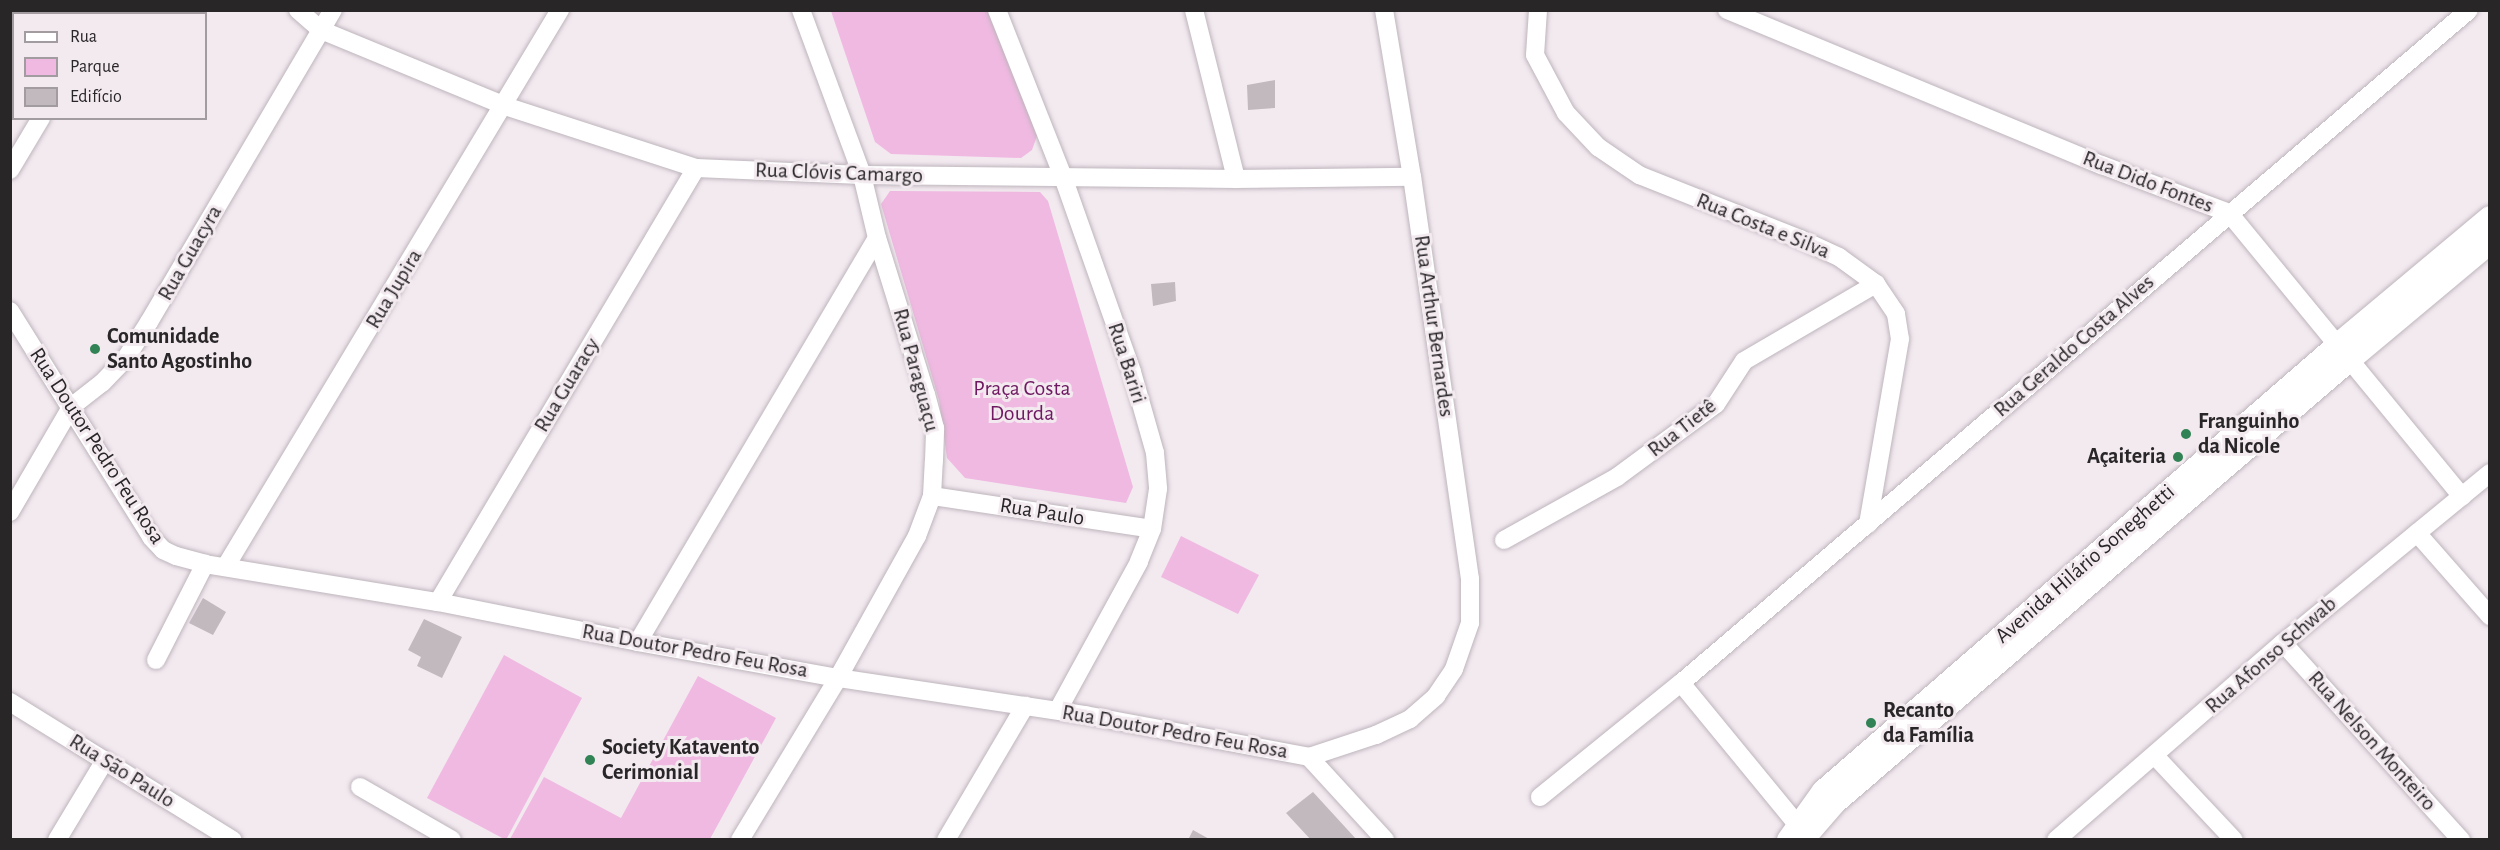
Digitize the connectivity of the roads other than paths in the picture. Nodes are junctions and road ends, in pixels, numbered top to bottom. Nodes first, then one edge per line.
1 (298, 10) edge
2 (333, 10) edge
3 (560, 10) edge
4 (801, 10) edge
5 (997, 10) edge
6 (1194, 10) edge
7 (1384, 10) edge
8 (1538, 10) edge
9 (1727, 10) edge
10 (2469, 10) edge
11 (321, 30) junction
12 (505, 106) junction
13 (40, 120) edge
14 (696, 168) junction
15 (10, 170) edge
16 (862, 175) junction
17 (1063, 177) junction
18 (1412, 177) junction
19 (1236, 178) junction
20 (2229, 213) junction
21 (2490, 217) edge
22 (877, 238) junction
23 (2490, 243) edge
24 (1876, 284) junction
25 (10, 311) edge
26 (2344, 353) junction
27 (71, 407) junction
28 (2490, 473) edge
29 (932, 495) junction
30 (2462, 497) junction
31 (10, 512) edge
32 (1868, 524) junction
33 (1152, 529) junction
34 (2417, 533) junction
35 (1504, 540) dead end
36 (205, 564) junction
37 (226, 566) junction
38 (438, 602) junction
39 (2490, 616) edge
40 (638, 642) junction
41 (1465, 642) joint
42 (2283, 643) junction
43 (156, 660) dead end
44 (838, 678) junction
45 (1681, 683) junction
46 (10, 702) edge
47 (1025, 706) junction
48 (1058, 710) junction
49 (2155, 756) junction
50 (1308, 757) junction
51 (105, 760) junction
52 (360, 787) dead end
53 (1540, 797) dead end
54 (1799, 835) edge
55 (57, 840) edge
56 (233, 840) edge
57 (452, 840) edge
58 (740, 840) edge
59 (946, 840) edge
60 (1385, 840) edge
61 (2056, 840) edge
62 (2234, 840) edge
63 (2461, 840) edge

1 - 11 street, Rua Clóvis Camargo
2 - 11 street, Rua Guacyra
3 - 12 street, Rua Jupira
4 - 16 street, Rua Paraguaçu
5 - 17 street, Rua Bariri
6 - 19 street
7 - 18 street, Rua Arthur Bernardes
8 - 24 street, Rua Costa e Silva
9 - 20 street, Rua Dido Fontes
10 - 20 street, Rua Geraldo Costa Alves
11 - 12 street, Rua Clóvis Camargo
11 - 27 street, Rua Guacyra
12 - 14 street, Rua Clóvis Camargo
12 - 37 street, Rua Jupira
13 - 15 street
14 - 16 street, Rua Clóvis Camargo
14 - 38 street, Rua Guaracy
16 - 17 street, Rua Clóvis Camargo
16 - 22 street, Rua Paraguaçu
17 - 19 street, Rua Clóvis Camargo
17 - 33 street, Rua Bariri
18 - 19 street, Rua Clóvis Camargo
18 - 41 street, Rua Arthur Bernardes
20 - 26 street, Rua Dido Fontes
20 - 32 street, Rua Geraldo Costa Alves
21 - 26 street, Avenida Hilário Soneghetti
22 - 29 street, Rua Paraguaçu
22 - 40 street
23 - 26 street, Avenida Hilário Soneghetti
24 - 32 street, Rua Costa e Silva
24 - 35 street, Rua Tietê
25 - 27 street, Rua Doutor Pedro Feu Rosa
26 - 30 street, Rua Dido Fontes
26 - 54 street, Avenida Hilário Soneghetti
27 - 31 street, Rua Guacyra
27 - 36 street, Rua Doutor Pedro Feu Rosa
28 - 30 street, Rua Afonso Schwab
29 - 33 street, Rua Paulo
29 - 44 street, Rua Paraguaçu
30 - 34 street, Rua Afonso Schwab
32 - 45 street, Rua Geraldo Costa Alves
33 - 48 street, Rua Bariri
34 - 39 street
34 - 42 street, Rua Afonso Schwab
36 - 37 street, Rua Doutor Pedro Feu Rosa
36 - 43 street
37 - 38 street, Rua Doutor Pedro Feu Rosa
38 - 40 street, Rua Doutor Pedro Feu Rosa
40 - 44 street, Rua Doutor Pedro Feu Rosa
41 - 50 street, Rua Doutor Pedro Feu Rosa
42 - 49 street, Rua Afonso Schwab
42 - 63 street, Rua Nelson Monteiro
44 - 47 street, Rua Doutor Pedro Feu Rosa
44 - 58 street, Rua Paraguaçu
45 - 53 street, Rua Geraldo Costa Alves
45 - 54 street
46 - 51 street, Rua São Paulo
47 - 48 street, Rua Doutor Pedro Feu Rosa
47 - 59 street
48 - 50 street, Rua Doutor Pedro Feu Rosa
49 - 61 street, Rua Afonso Schwab
49 - 62 street
50 - 60 street
51 - 55 street
51 - 56 street, Rua São Paulo
52 - 57 street

